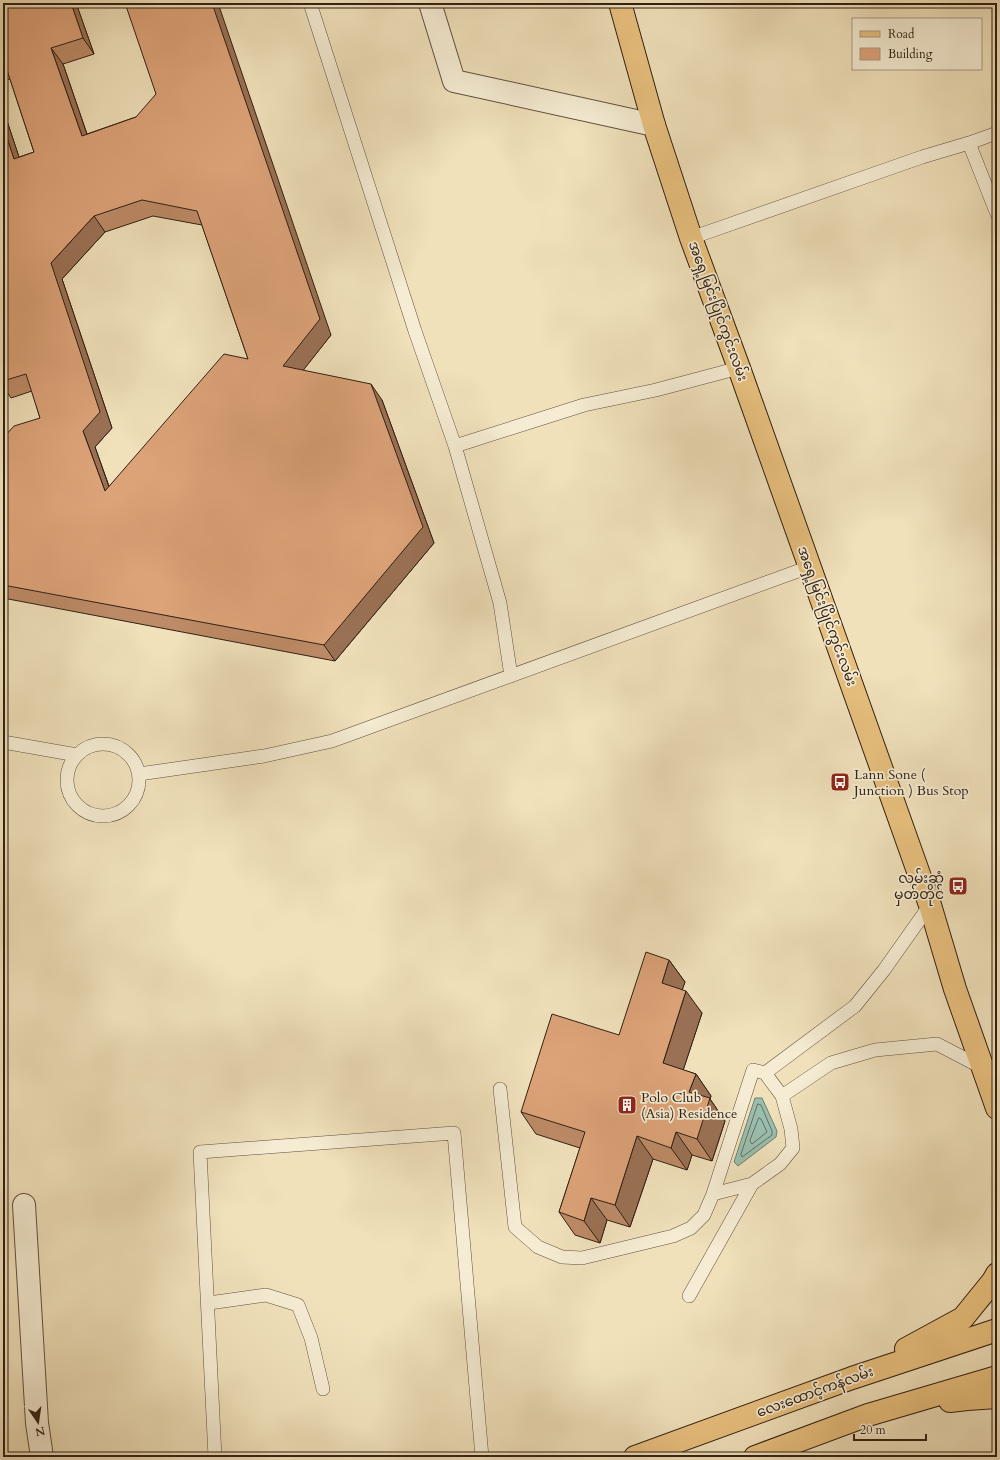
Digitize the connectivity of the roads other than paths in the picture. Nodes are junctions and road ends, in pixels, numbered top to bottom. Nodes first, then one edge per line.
1 (310, 3) edge
2 (430, 3) edge
3 (620, 3) edge
4 (654, 125) junction
5 (997, 132) edge
6 (969, 143) junction
7 (997, 214) edge
8 (691, 238) junction
9 (739, 368) junction
10 (455, 446) junction
11 (809, 567) junction
12 (511, 676) junction
13 (3, 742) edge
14 (77, 755) junction
15 (139, 774) junction
16 (930, 905) junction
17 (983, 1068) junction
18 (765, 1073) junction
19 (500, 1089) dead end
20 (782, 1096) junction
21 (997, 1108) edge
22 (752, 1184) junction
23 (713, 1194) junction
24 (24, 1205) dead end
25 (997, 1274) edge
26 (689, 1296) dead end
27 (208, 1303) junction
28 (997, 1330) edge
29 (997, 1377) edge
30 (852, 1378) junction
31 (323, 1390) dead end
32 (997, 1397) edge
33 (868, 1415) junction
34 (42, 1457) edge
35 (215, 1457) edge
36 (482, 1457) edge
37 (638, 1457) edge
38 (755, 1457) edge

1 - 10 lane
2 - 4 street
3 - 4 main road, အရှေ့မြင်းပြိုင်ကွင်းလမ်း
4 - 8 main road, အရှေ့မြင်းပြိုင်ကွင်းလမ်း
5 - 6 lane
6 - 7 lane
6 - 8 lane
8 - 9 main road, အရှေ့မြင်းပြိုင်ကွင်းလမ်း
9 - 10 lane
9 - 11 main road, အရှေ့မြင်းပြိုင်ကွင်းလမ်း
10 - 12 lane
11 - 12 lane
11 - 16 main road, အရှေ့မြင်းပြိုင်ကွင်းလမ်း
12 - 15 lane
13 - 14 lane
14 - 15 lane
14 - 15 lane
16 - 17 main road, အရှေ့မြင်းပြိုင်ကွင်းလမ်း
16 - 18 lane
17 - 20 lane
17 - 21 main road, အရှေ့မြင်းပြိုင်ကွင်းလမ်း
18 - 20 lane
18 - 23 lane
19 - 23 lane
20 - 22 lane
22 - 23 lane
22 - 26 lane
24 - 34 street
25 - 30 main road
27 - 31 lane
27 - 35 lane
27 - 36 lane
28 - 30 main road, လေးထောင့်ကန်လမ်း
29 - 33 main road
30 - 37 main road, လေးထောင့်ကန်လမ်း
32 - 33 main road
33 - 38 main road

